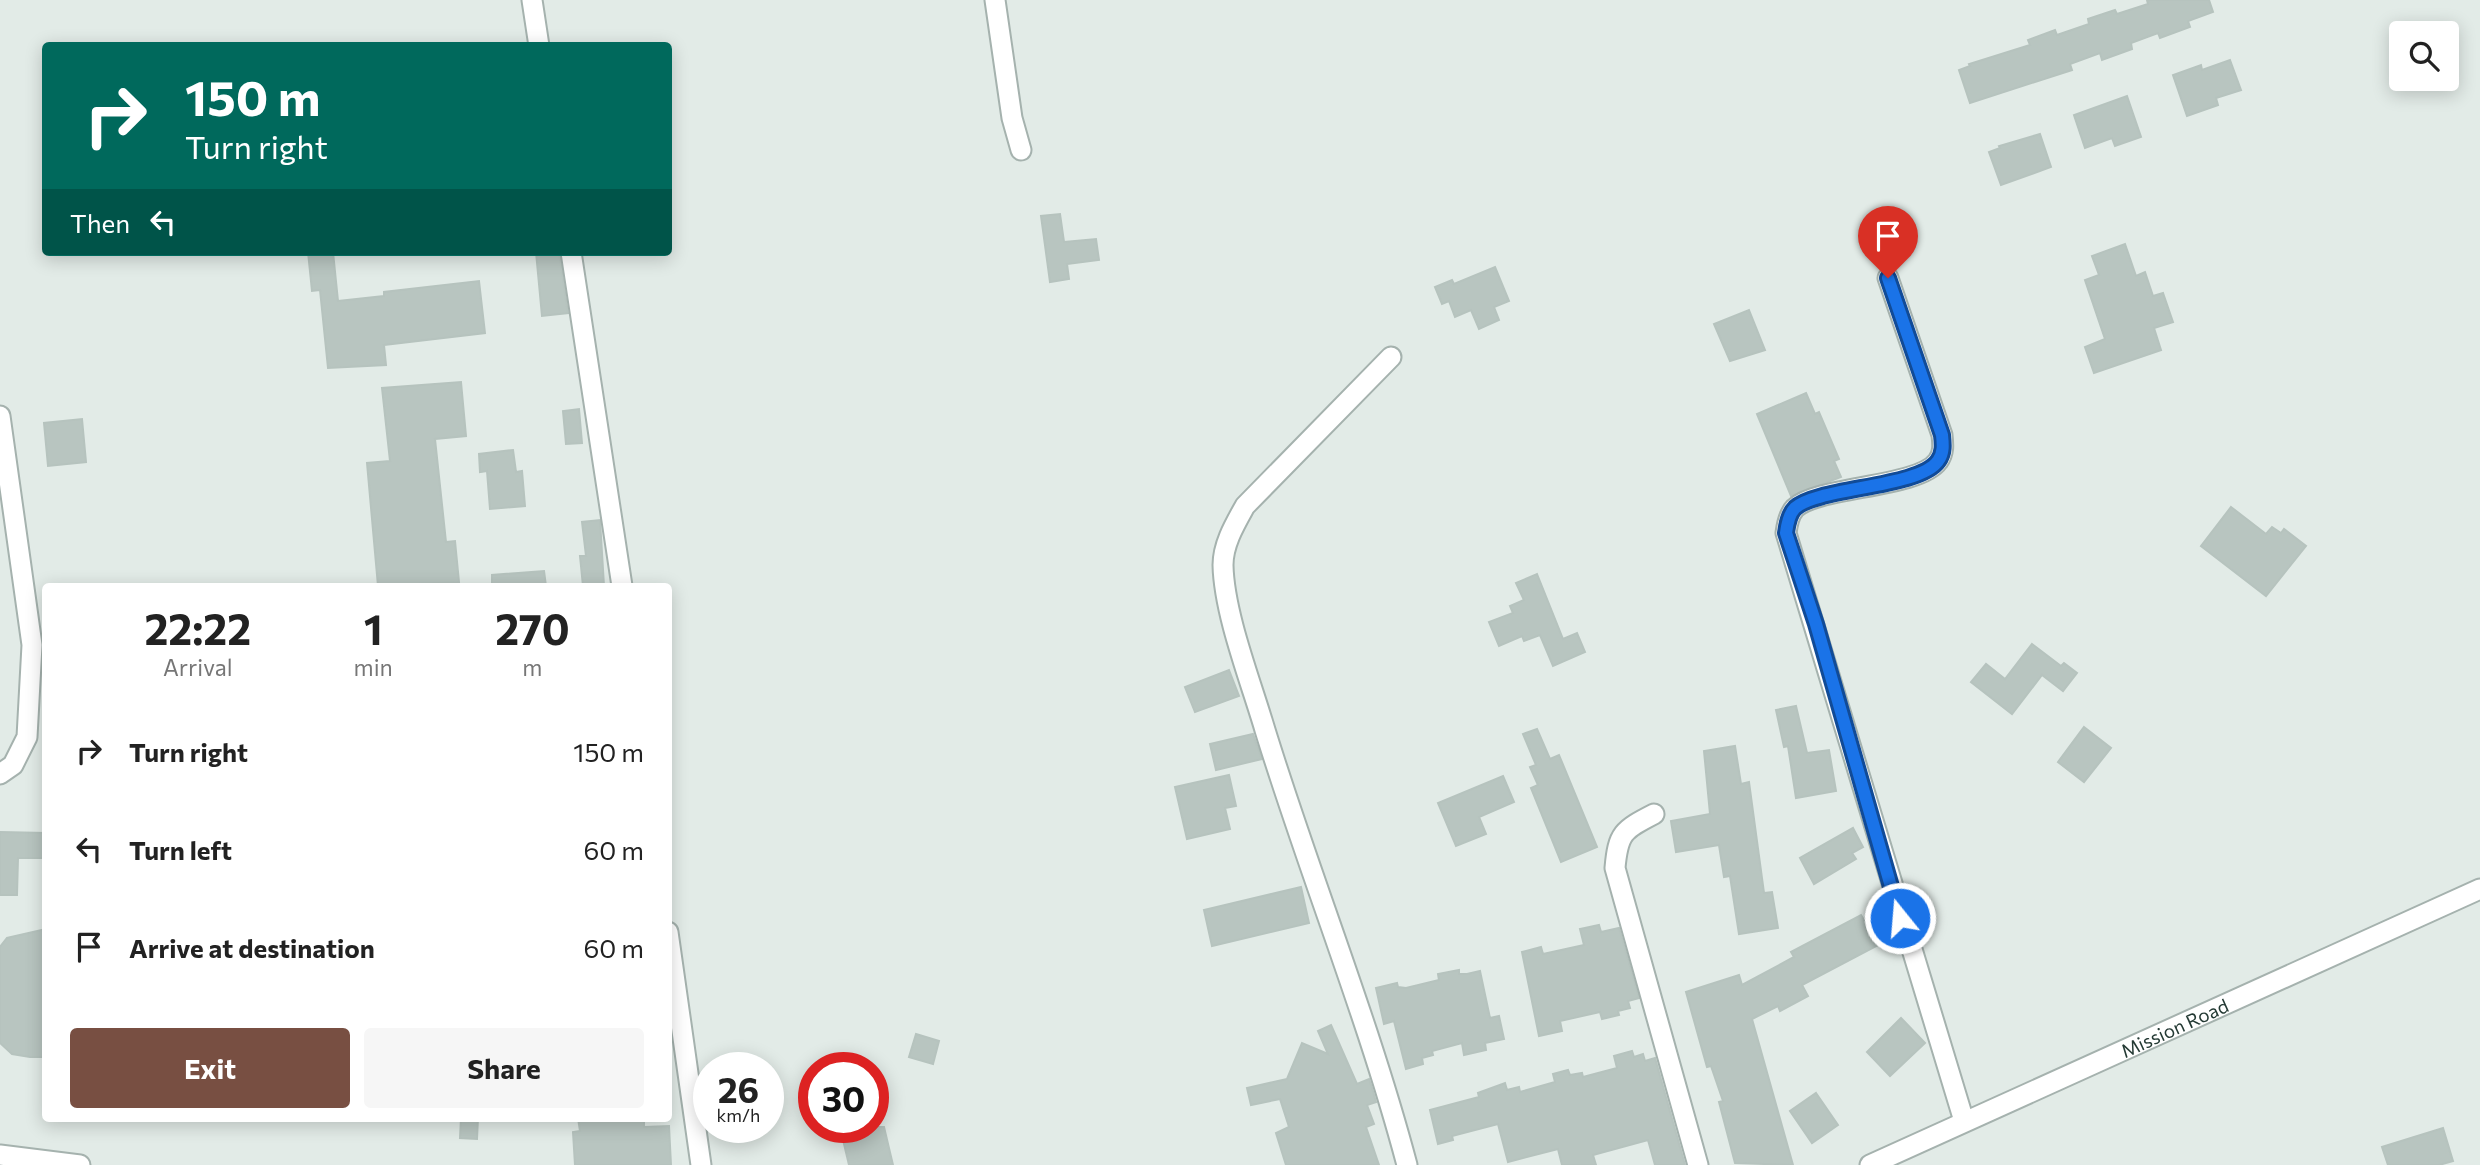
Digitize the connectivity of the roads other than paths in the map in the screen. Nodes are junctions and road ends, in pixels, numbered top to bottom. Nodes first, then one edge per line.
1 (532, 0) edge
2 (995, 0) edge
3 (538, 42) edge
4 (1021, 150) dead end
5 (571, 256) edge
6 (1888, 278) dead end
7 (1391, 357) dead end
8 (0, 416) edge
9 (622, 583) edge
10 (4, 768) edge
11 (1654, 814) dead end
12 (2480, 889) edge
13 (672, 960) edge
14 (1964, 1121) junction
15 (0, 1158) edge
16 (80, 1165) edge
17 (701, 1165) edge
18 (1407, 1165) edge
19 (1698, 1165) edge
20 (1870, 1165) edge

1 - 3 street
2 - 4 street
5 - 9 street
6 - 14 street
7 - 18 street
8 - 10 street
11 - 19 street
12 - 14 street, Mission Road
13 - 17 street
14 - 20 street, Mission Road
15 - 16 street

